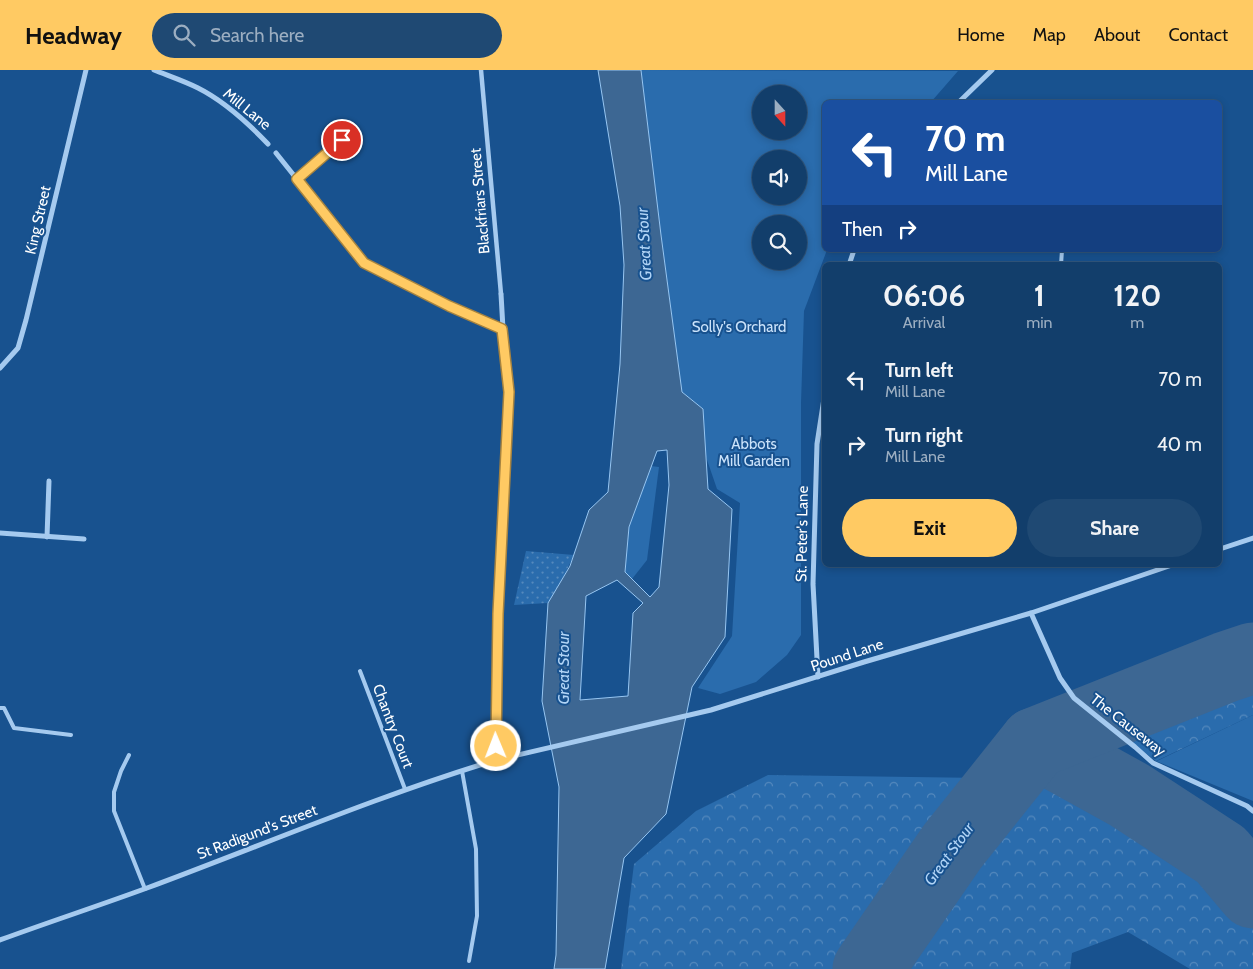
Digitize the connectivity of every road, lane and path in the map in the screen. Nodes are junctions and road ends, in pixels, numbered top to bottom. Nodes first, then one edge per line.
1 (86, 70) edge
2 (154, 70) edge
3 (481, 70) edge
4 (992, 70) edge
5 (961, 100) edge
6 (342, 140) dead end
7 (268, 144) dead end
8 (276, 153) dead end
9 (297, 179) junction
10 (501, 294) joint
11 (502, 329) junction
12 (0, 368) edge
13 (822, 409) edge
14 (49, 481) dead end
15 (0, 533) edge
16 (47, 537) junction
17 (1253, 538) edge
18 (84, 539) dead end
19 (1222, 548) edge
20 (1166, 567) edge
21 (1031, 613) junction
22 (360, 671) dead end
23 (818, 677) junction
24 (0, 708) edge
25 (71, 735) dead end
26 (130, 754) dead end
27 (525, 754) joint
28 (496, 760) junction
29 (462, 771) junction
30 (405, 789) junction
31 (1253, 811) edge
32 (145, 889) junction
33 (0, 940) edge
34 (469, 961) dead end

1 - 12 street, King Street
2 - 7 street, Mill Lane
3 - 10 street, Blackfriars Street
4 - 5 street
6 - 9 street
8 - 9 street
9 - 11 street
10 - 11 street, Blackfriars Street
11 - 28 street
13 - 23 street, St. Peter's Lane
14 - 16 street
15 - 16 street
16 - 18 street
17 - 19 street
20 - 21 street, Pound Lane
21 - 23 street, Pound Lane
21 - 31 street, The Causeway
22 - 30 lane, Chantry Court
23 - 27 street, Pound Lane
24 - 25 lane
26 - 32 lane
27 - 28 street, St Radigund's Street
28 - 29 street, St Radigund's Street
29 - 30 street, St Radigund's Street
29 - 34 lane
30 - 32 street, St Radigund's Street
32 - 33 street, St Radigund's Street

